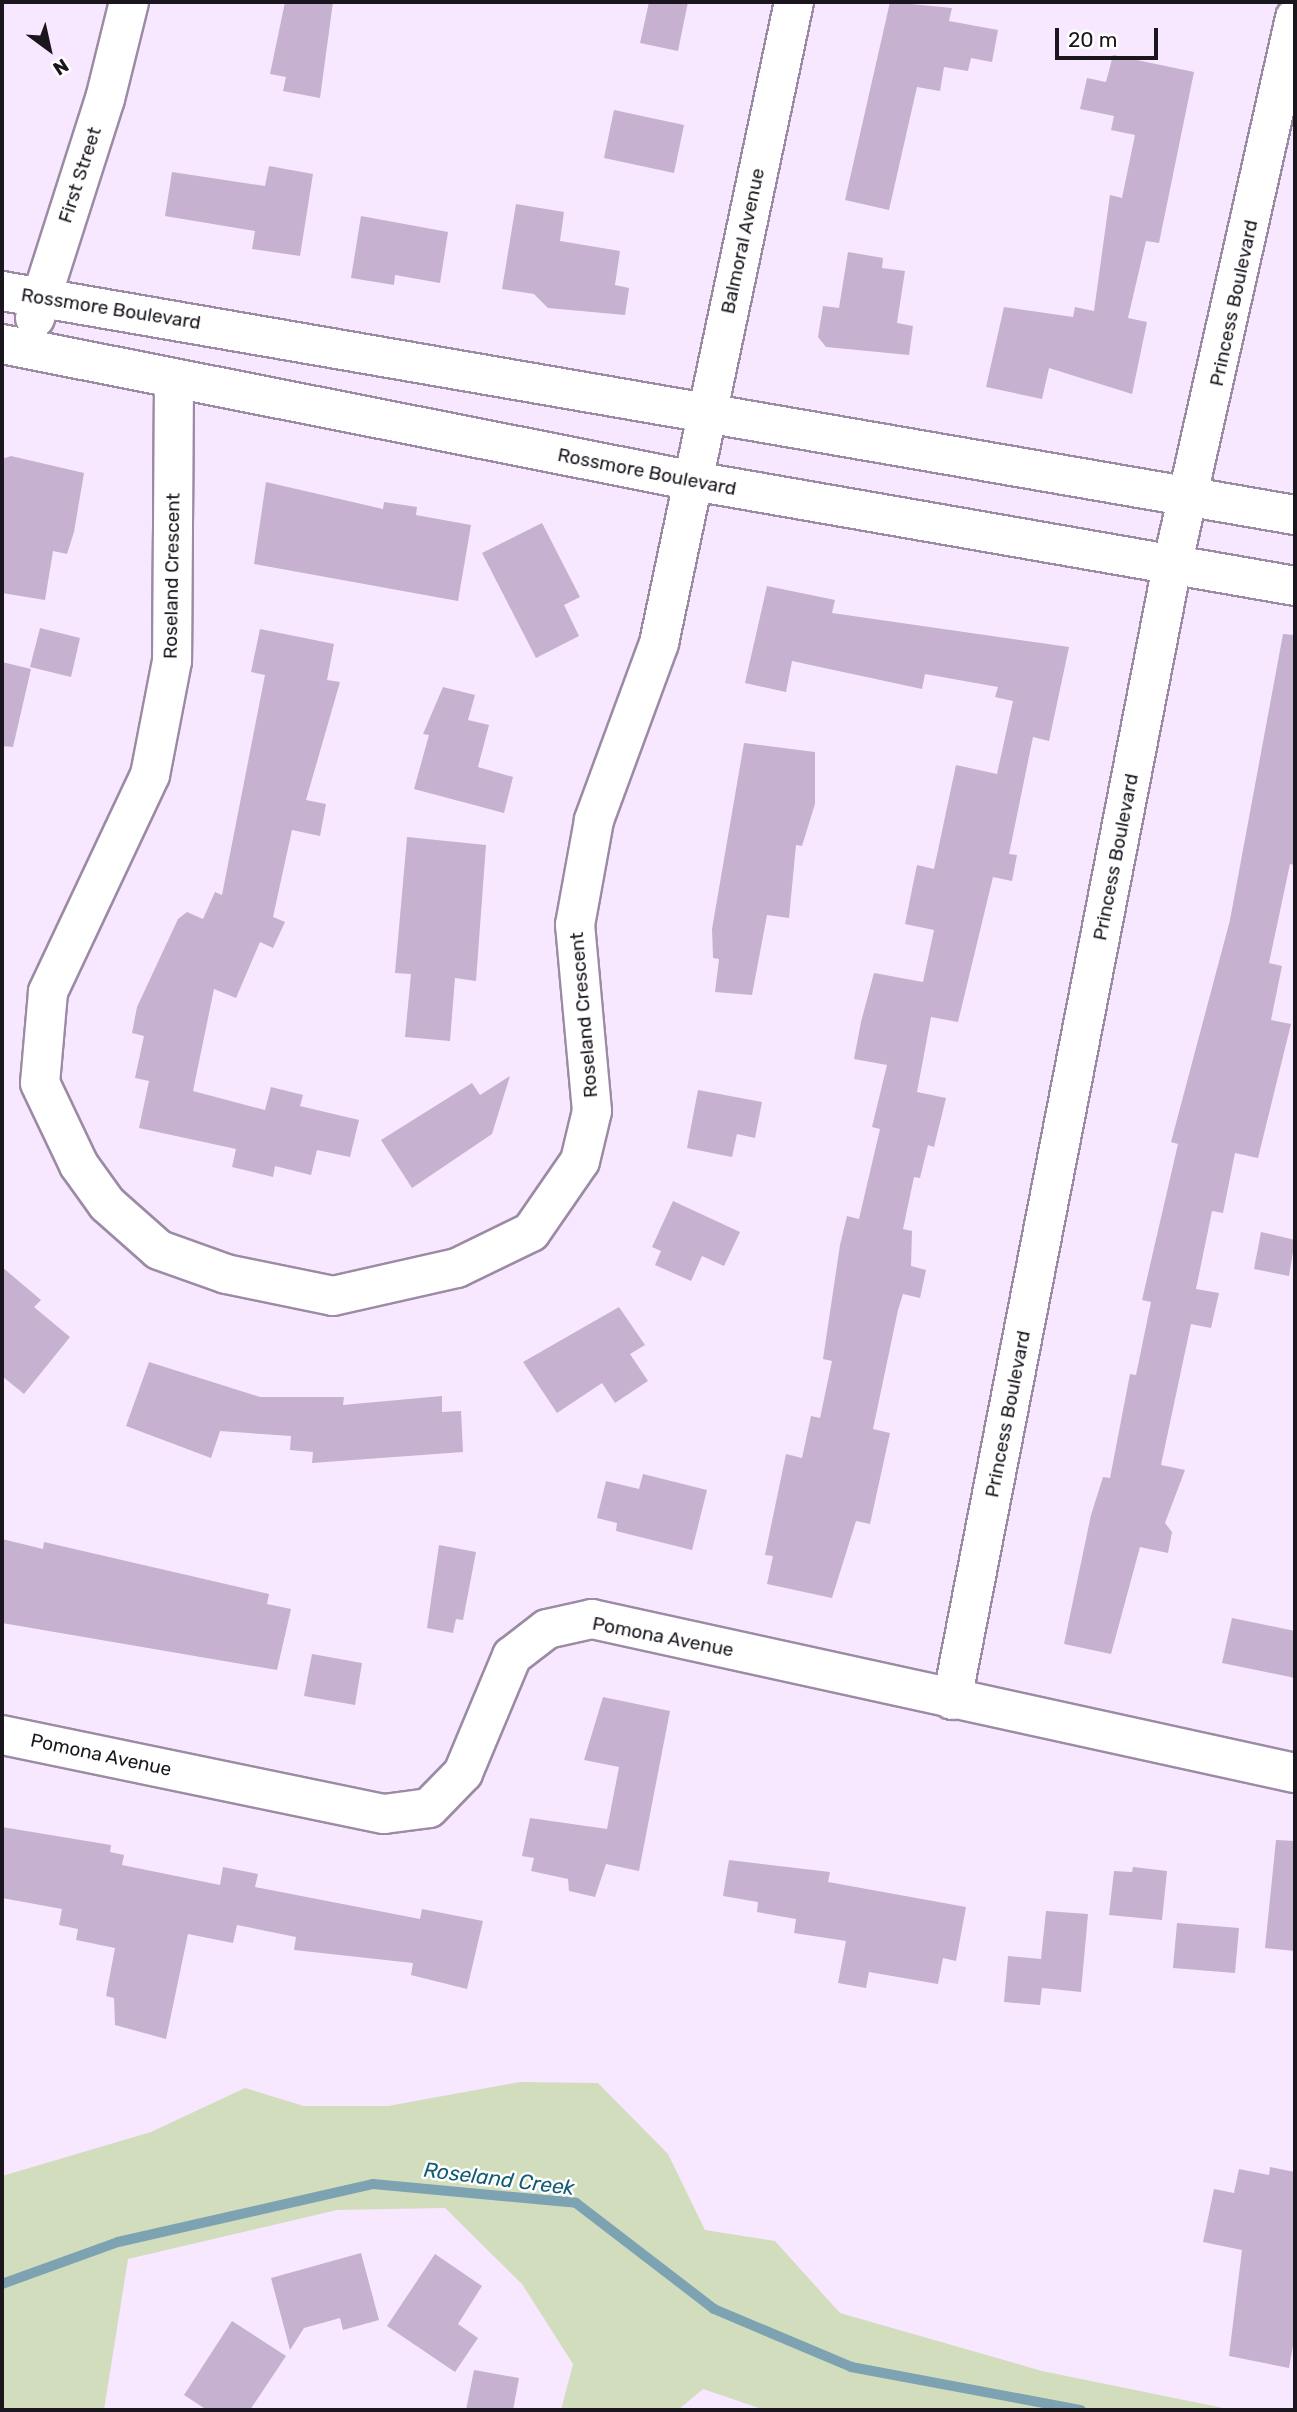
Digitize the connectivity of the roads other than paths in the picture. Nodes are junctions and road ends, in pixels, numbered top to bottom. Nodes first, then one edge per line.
1 (128, 2) edge
2 (794, 2) edge
3 (1295, 18) edge
4 (2, 291) edge
5 (40, 295) junction
6 (15, 346) edge
7 (174, 382) junction
8 (707, 414) junction
9 (694, 481) junction
10 (1192, 495) junction
11 (1295, 515) edge
12 (1172, 566) junction
13 (1295, 586) edge
14 (952, 1700) junction
15 (2, 1735) edge
16 (1295, 1773) edge

1 - 5 street, First Street
2 - 8 street, Balmoral Avenue
3 - 10 street, Princess Boulevard
4 - 5 street, Rossmore Boulevard
5 - 6 street, First Street
5 - 8 street, Rossmore Boulevard
6 - 7 street, Rossmore Boulevard
7 - 9 street, Rossmore Boulevard
7 - 9 street, Roseland Crescent
8 - 9 street, Balmoral Avenue
8 - 10 street, Rossmore Boulevard
9 - 12 street, Rossmore Boulevard
10 - 11 street, Rossmore Boulevard
10 - 12 street, Princess Boulevard
12 - 13 street, Rossmore Boulevard
12 - 14 street, Princess Boulevard
14 - 15 street, Pomona Avenue
14 - 16 street, Pomona Avenue

